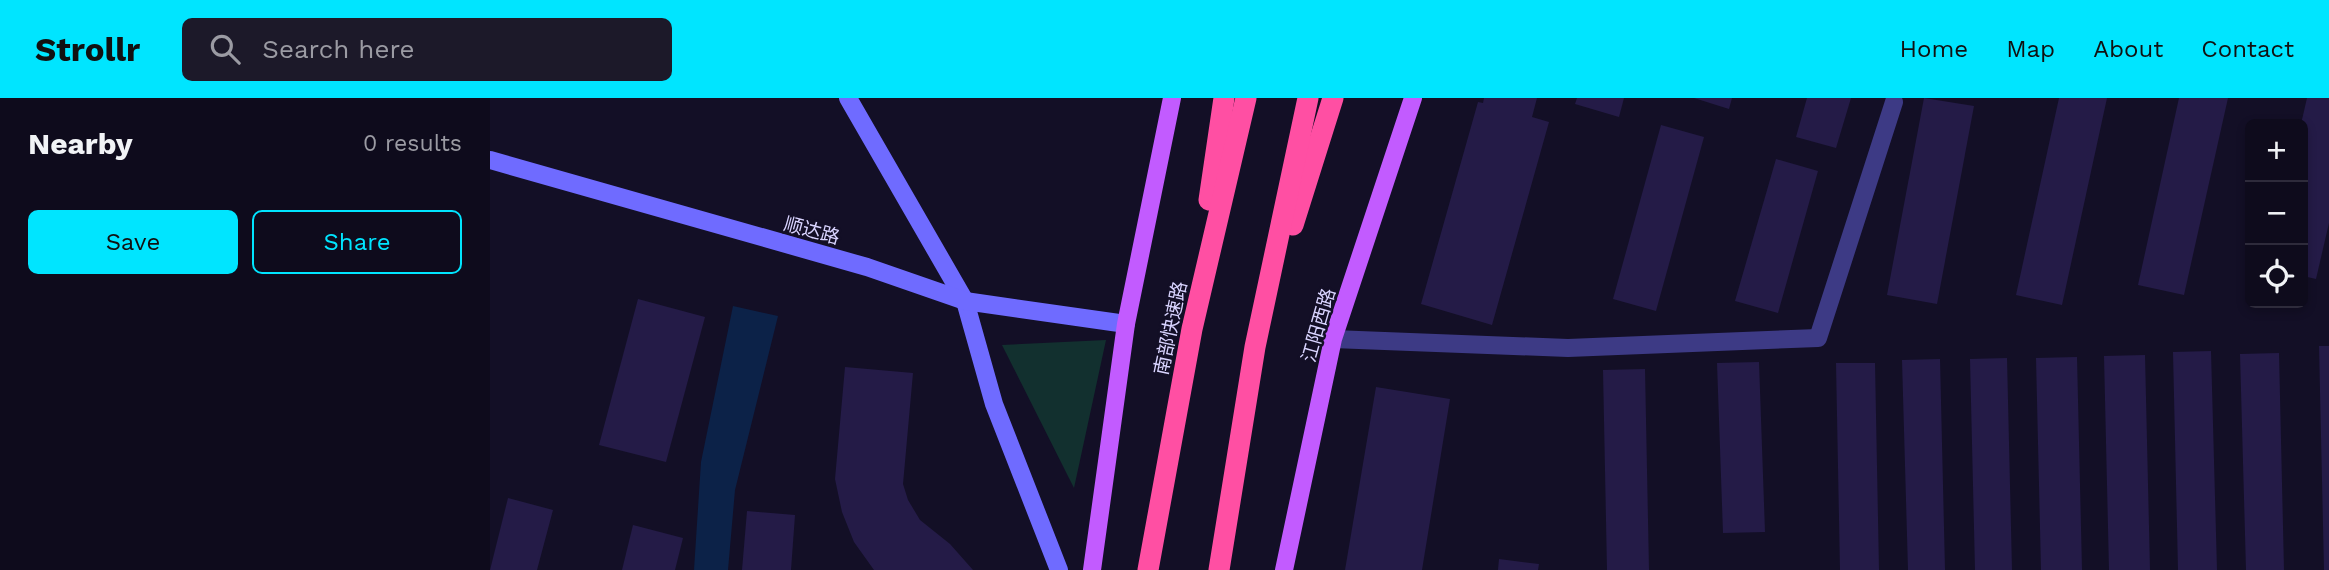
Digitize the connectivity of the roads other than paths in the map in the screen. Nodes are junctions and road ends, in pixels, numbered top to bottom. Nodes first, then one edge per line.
1 (848, 98) edge
2 (1172, 98) edge
3 (1224, 98) edge
4 (1246, 98) edge
5 (1308, 98) edge
6 (1332, 98) edge
7 (1413, 98) edge
8 (1894, 102) dead end
9 (490, 160) edge
10 (965, 301) junction
11 (1126, 324) junction
12 (1192, 329) junction
13 (1333, 339) junction
14 (1255, 347) junction
15 (1059, 570) edge
16 (1092, 570) edge
17 (1149, 570) edge
18 (1221, 570) edge
19 (1284, 570) edge

1 - 10 street
2 - 11 main road
3 - 12 highway
4 - 12 highway, 南部快速路
5 - 14 highway
6 - 14 highway
7 - 13 main road, 江阳西路
8 - 13 street
9 - 10 street, 顺达路
10 - 11 street, 顺达路
10 - 15 street
11 - 16 main road
12 - 17 highway, 南部快速路
13 - 19 main road, 江阳西路
14 - 18 highway

